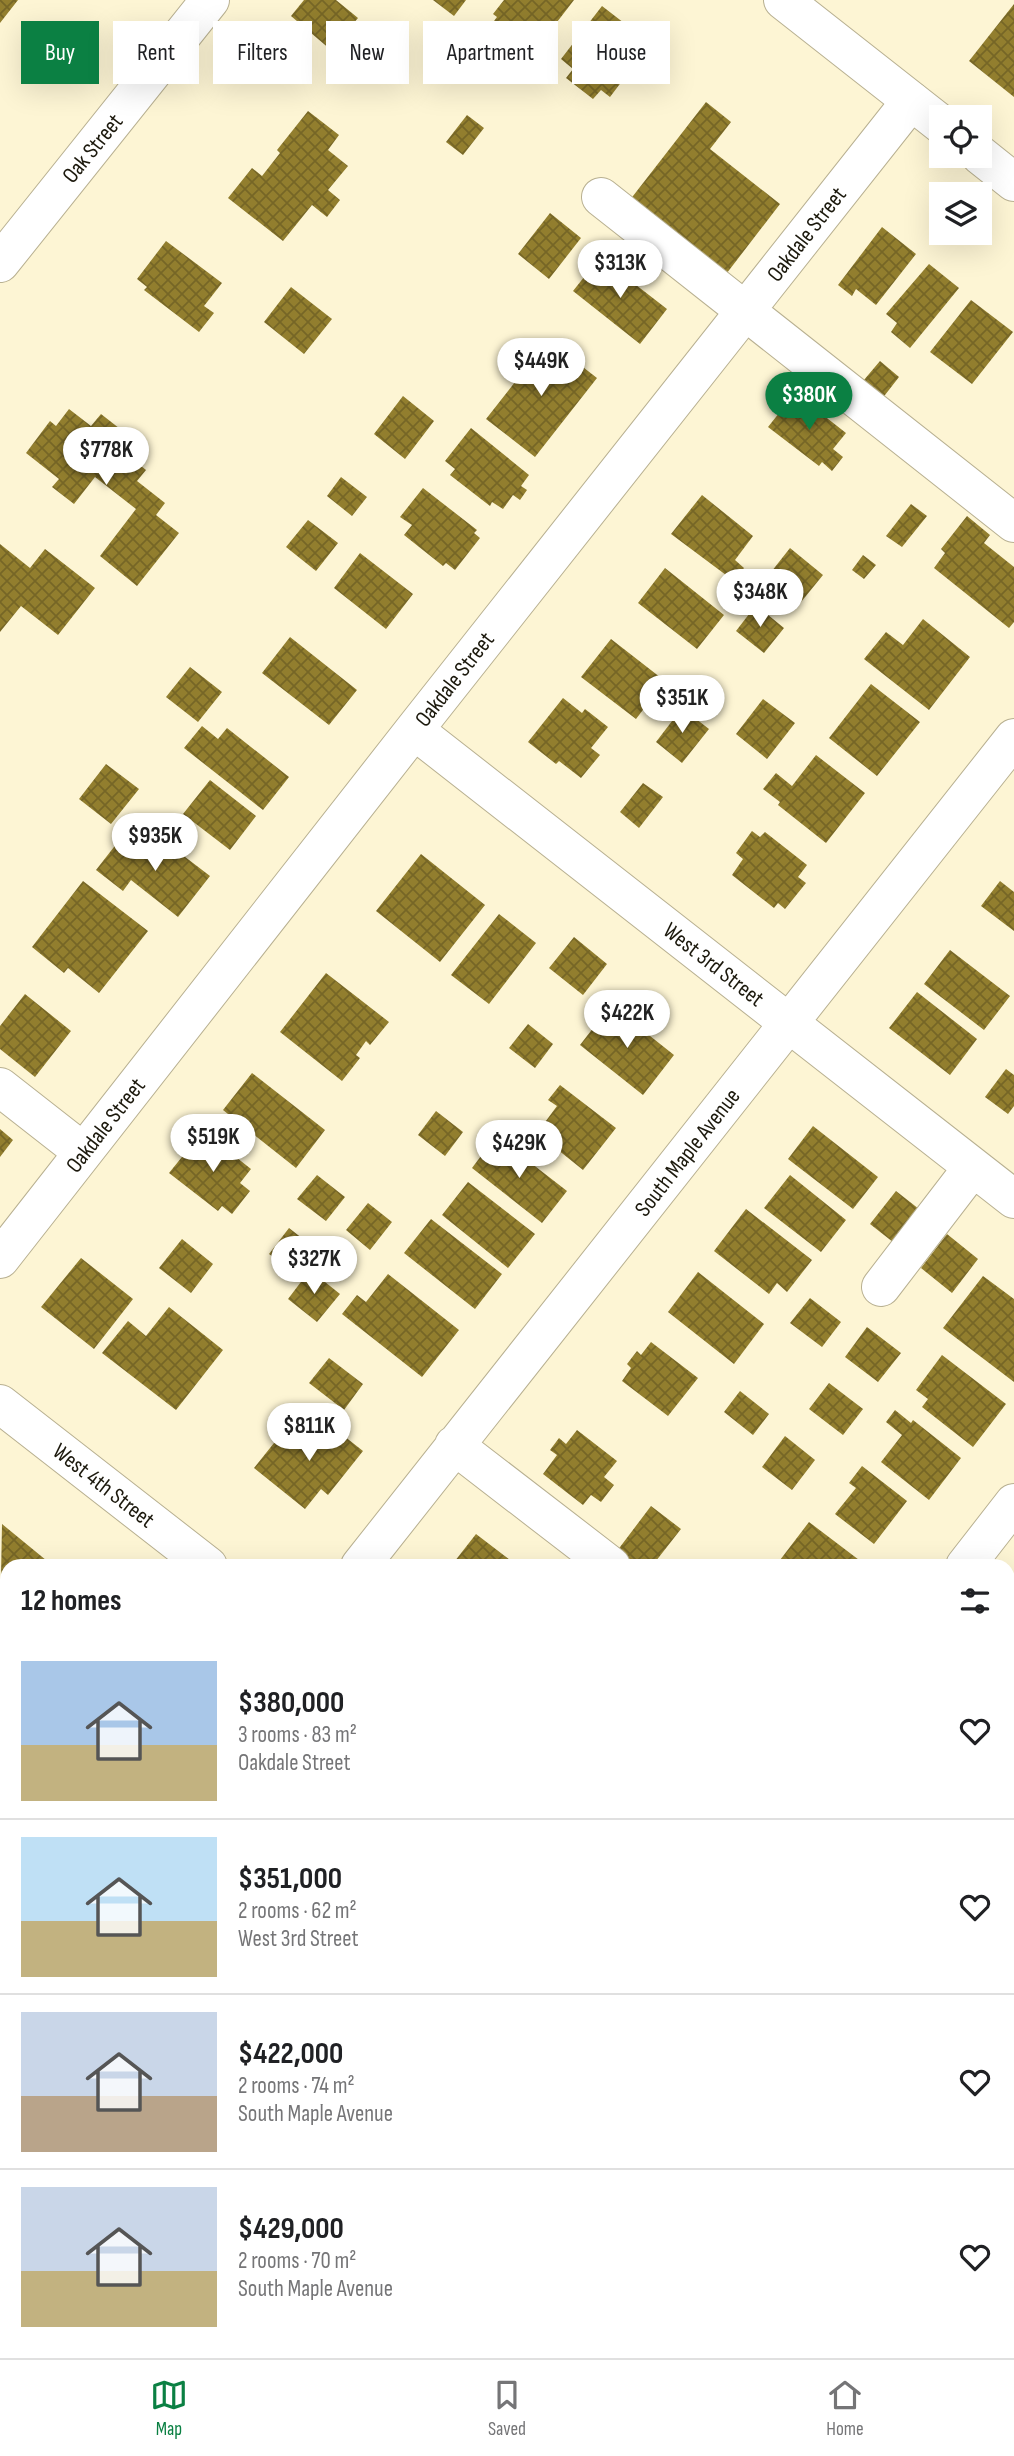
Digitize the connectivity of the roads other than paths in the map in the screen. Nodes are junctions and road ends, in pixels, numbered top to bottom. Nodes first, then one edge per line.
1 (210, 0) edge
2 (783, 0) edge
3 (911, 101) junction
4 (929, 115) edge
5 (992, 165) edge
6 (1014, 182) edge
7 (601, 197) dead end
8 (0, 263) edge
9 (745, 310) junction
10 (1014, 523) edge
11 (414, 730) junction
12 (1014, 738) edge
13 (788, 1022) junction
14 (0, 1087) edge
15 (83, 1152) junction
16 (973, 1167) junction
17 (1014, 1199) edge
18 (0, 1259) edge
19 (881, 1287) dead end
20 (0, 1404) edge
21 (454, 1445) junction
22 (1014, 1503) edge
23 (199, 1559) edge
24 (365, 1559) edge
25 (602, 1559) edge
26 (970, 1559) edge

1 - 8 street, Oak Street
2 - 3 street
3 - 4 street
3 - 9 street, Oakdale Street
5 - 6 street
7 - 9 street
9 - 10 street
9 - 11 street, Oakdale Street
11 - 13 street, West 3rd Street
11 - 15 street, Oakdale Street
12 - 13 street, South Maple Avenue
13 - 16 street, West 3rd Street
13 - 21 street, South Maple Avenue
14 - 15 street
15 - 18 street, Oakdale Street
16 - 17 street, West 3rd Street
16 - 19 street
20 - 23 street, West 4th Street
21 - 24 street, South Maple Avenue
21 - 25 street
22 - 26 street

